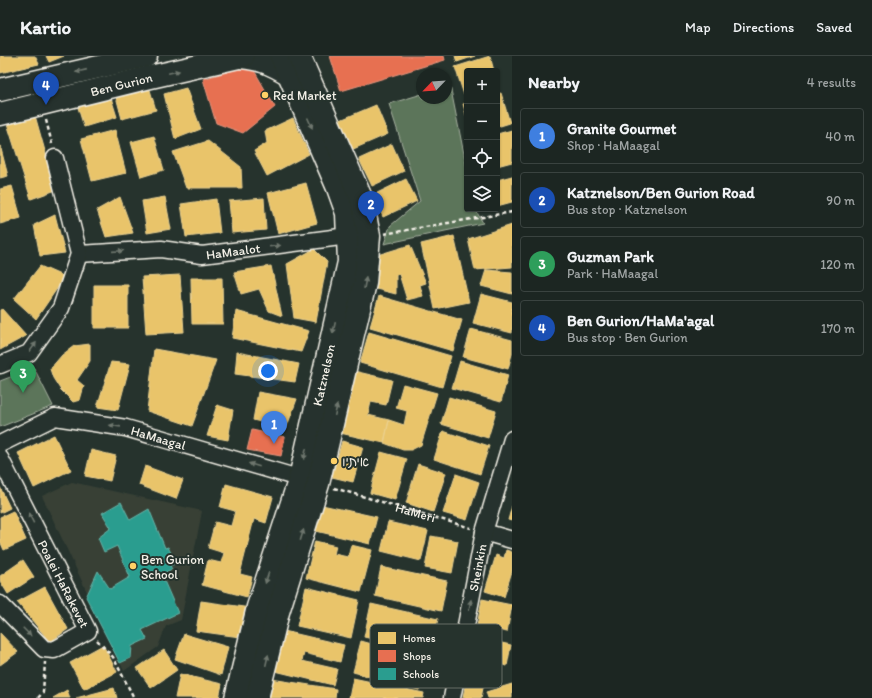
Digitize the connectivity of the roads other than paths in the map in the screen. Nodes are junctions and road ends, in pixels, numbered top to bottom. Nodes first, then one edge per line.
1 (242, 56) edge
2 (141, 57) edge
3 (296, 62) edge
4 (0, 90) edge
5 (0, 114) edge
6 (56, 158) road end
7 (362, 200) junction
8 (348, 236) junction
9 (79, 254) junction
10 (0, 366) edge
11 (512, 439) edge
12 (0, 444) edge
13 (0, 458) edge
14 (309, 481) junction
15 (484, 532) junction
16 (512, 540) edge
17 (0, 604) edge
18 (466, 624) edge
19 (454, 688) edge
20 (236, 698) edge
21 (258, 698) edge
22 (452, 698) edge

1 - 3 street, Ben Gurion
5 -> 1 street, Ben Gurion
2 -> 4 street, Ben Gurion
3 - 7 street, Katznelson
3 -> 8 street, Katznelson
6 - 9 street
7 - 8 street
14 -> 7 street, Katznelson
9 -> 8 street, HaMaalot
8 -> 14 street, Katznelson
10 -> 9 street
11 - 15 street, Sheinkin
14 -> 12 street, HaMaagal
17 -> 13 street, Poalei HaRakevet
14 -> 20 street, Katznelson
21 -> 14 street, Katznelson
15 - 16 street
18 -> 15 street, Sheinkin
22 -> 19 street, Sheinkin

